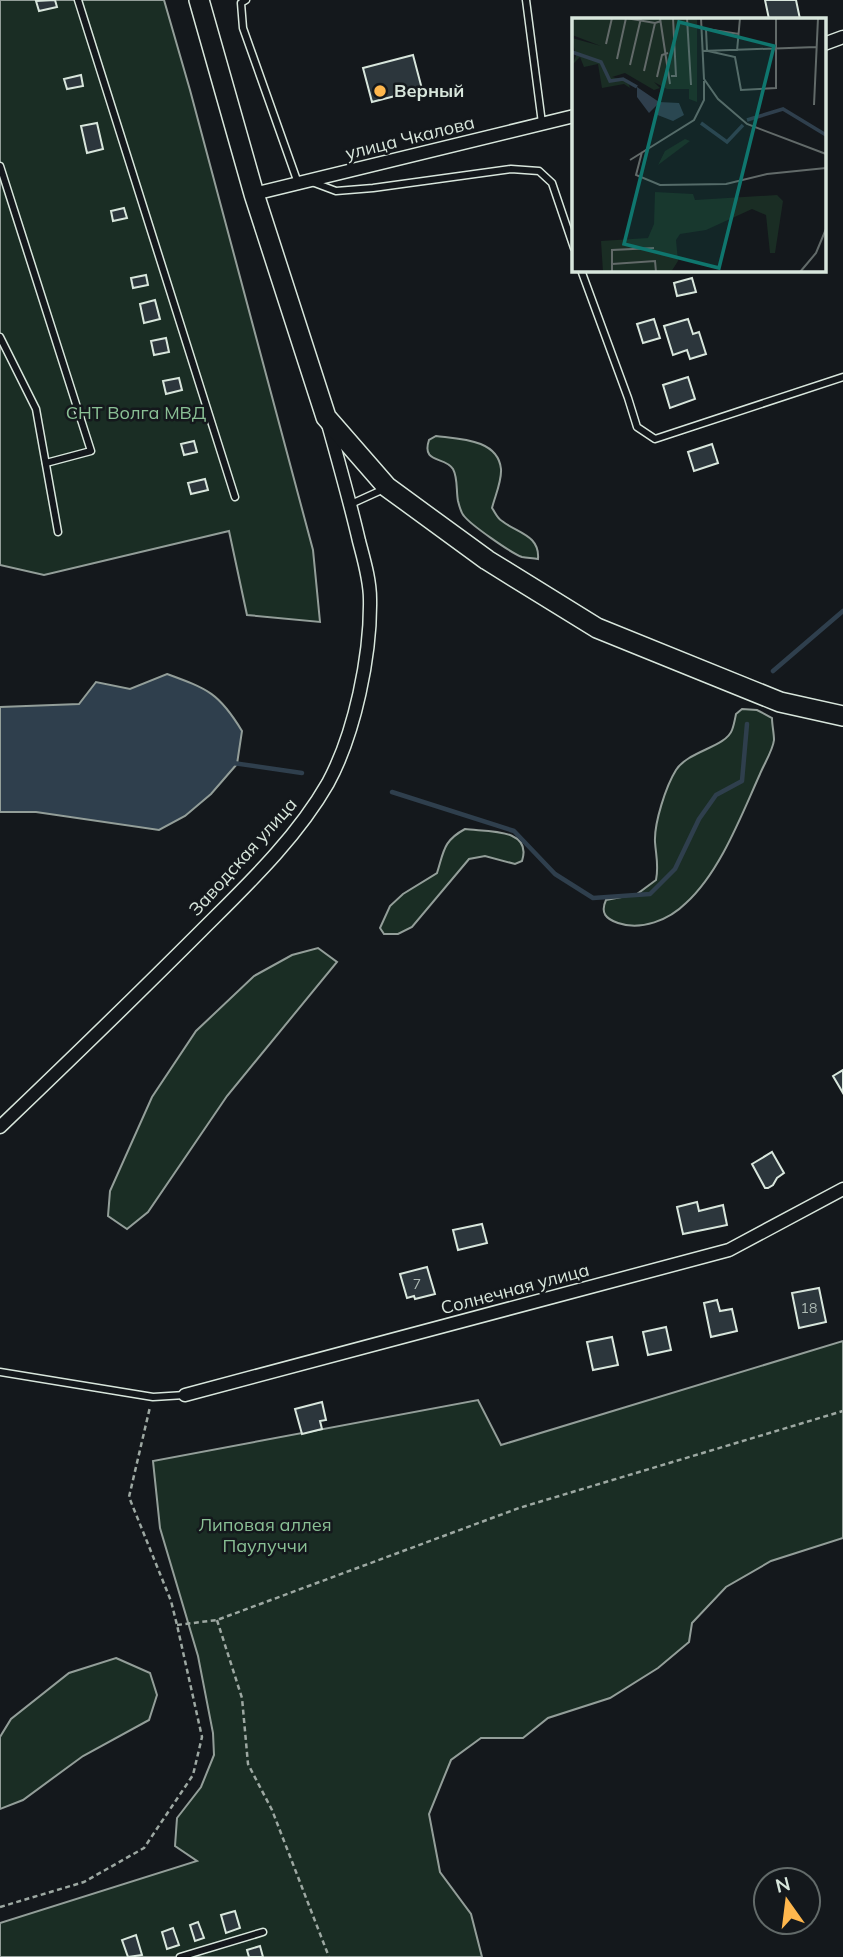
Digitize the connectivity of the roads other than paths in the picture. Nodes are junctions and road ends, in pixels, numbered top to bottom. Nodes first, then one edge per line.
1 (78, 0) edge
2 (199, 0) edge
3 (246, 0) edge
4 (526, 0) edge
5 (843, 37) edge
6 (826, 43) edge
7 (572, 116) edge
8 (542, 124) junction
9 (0, 166) edge
10 (302, 182) junction
11 (254, 194) junction
12 (572, 245) edge
13 (580, 271) edge
14 (0, 337) edge
15 (843, 377) edge
16 (326, 417) junction
17 (46, 463) junction
18 (387, 487) junction
19 (235, 498) dead end
20 (351, 505) junction
21 (58, 532) dead end
22 (843, 716) edge
23 (0, 1127) edge
24 (843, 1189) edge
25 (0, 1372) edge
26 (185, 1395) joint
27 (263, 1932) dead end
28 (180, 1957) edge

1 - 19 lane
2 - 11 street
3 - 10 lane
4 - 8 lane
5 - 6 street
7 - 8 street, улица Чкалова
8 - 10 street, улица Чкалова
9 - 17 lane
10 - 11 street, улица Чкалова
10 - 12 lane
11 - 16 street
13 - 15 lane
14 - 17 lane
16 - 18 street
16 - 20 street, Заводская улица
17 - 21 lane
18 - 20 lane
18 - 22 street
20 - 23 street, Заводская улица
24 - 26 street, Солнечная улица
25 - 26 lane
27 - 28 lane

